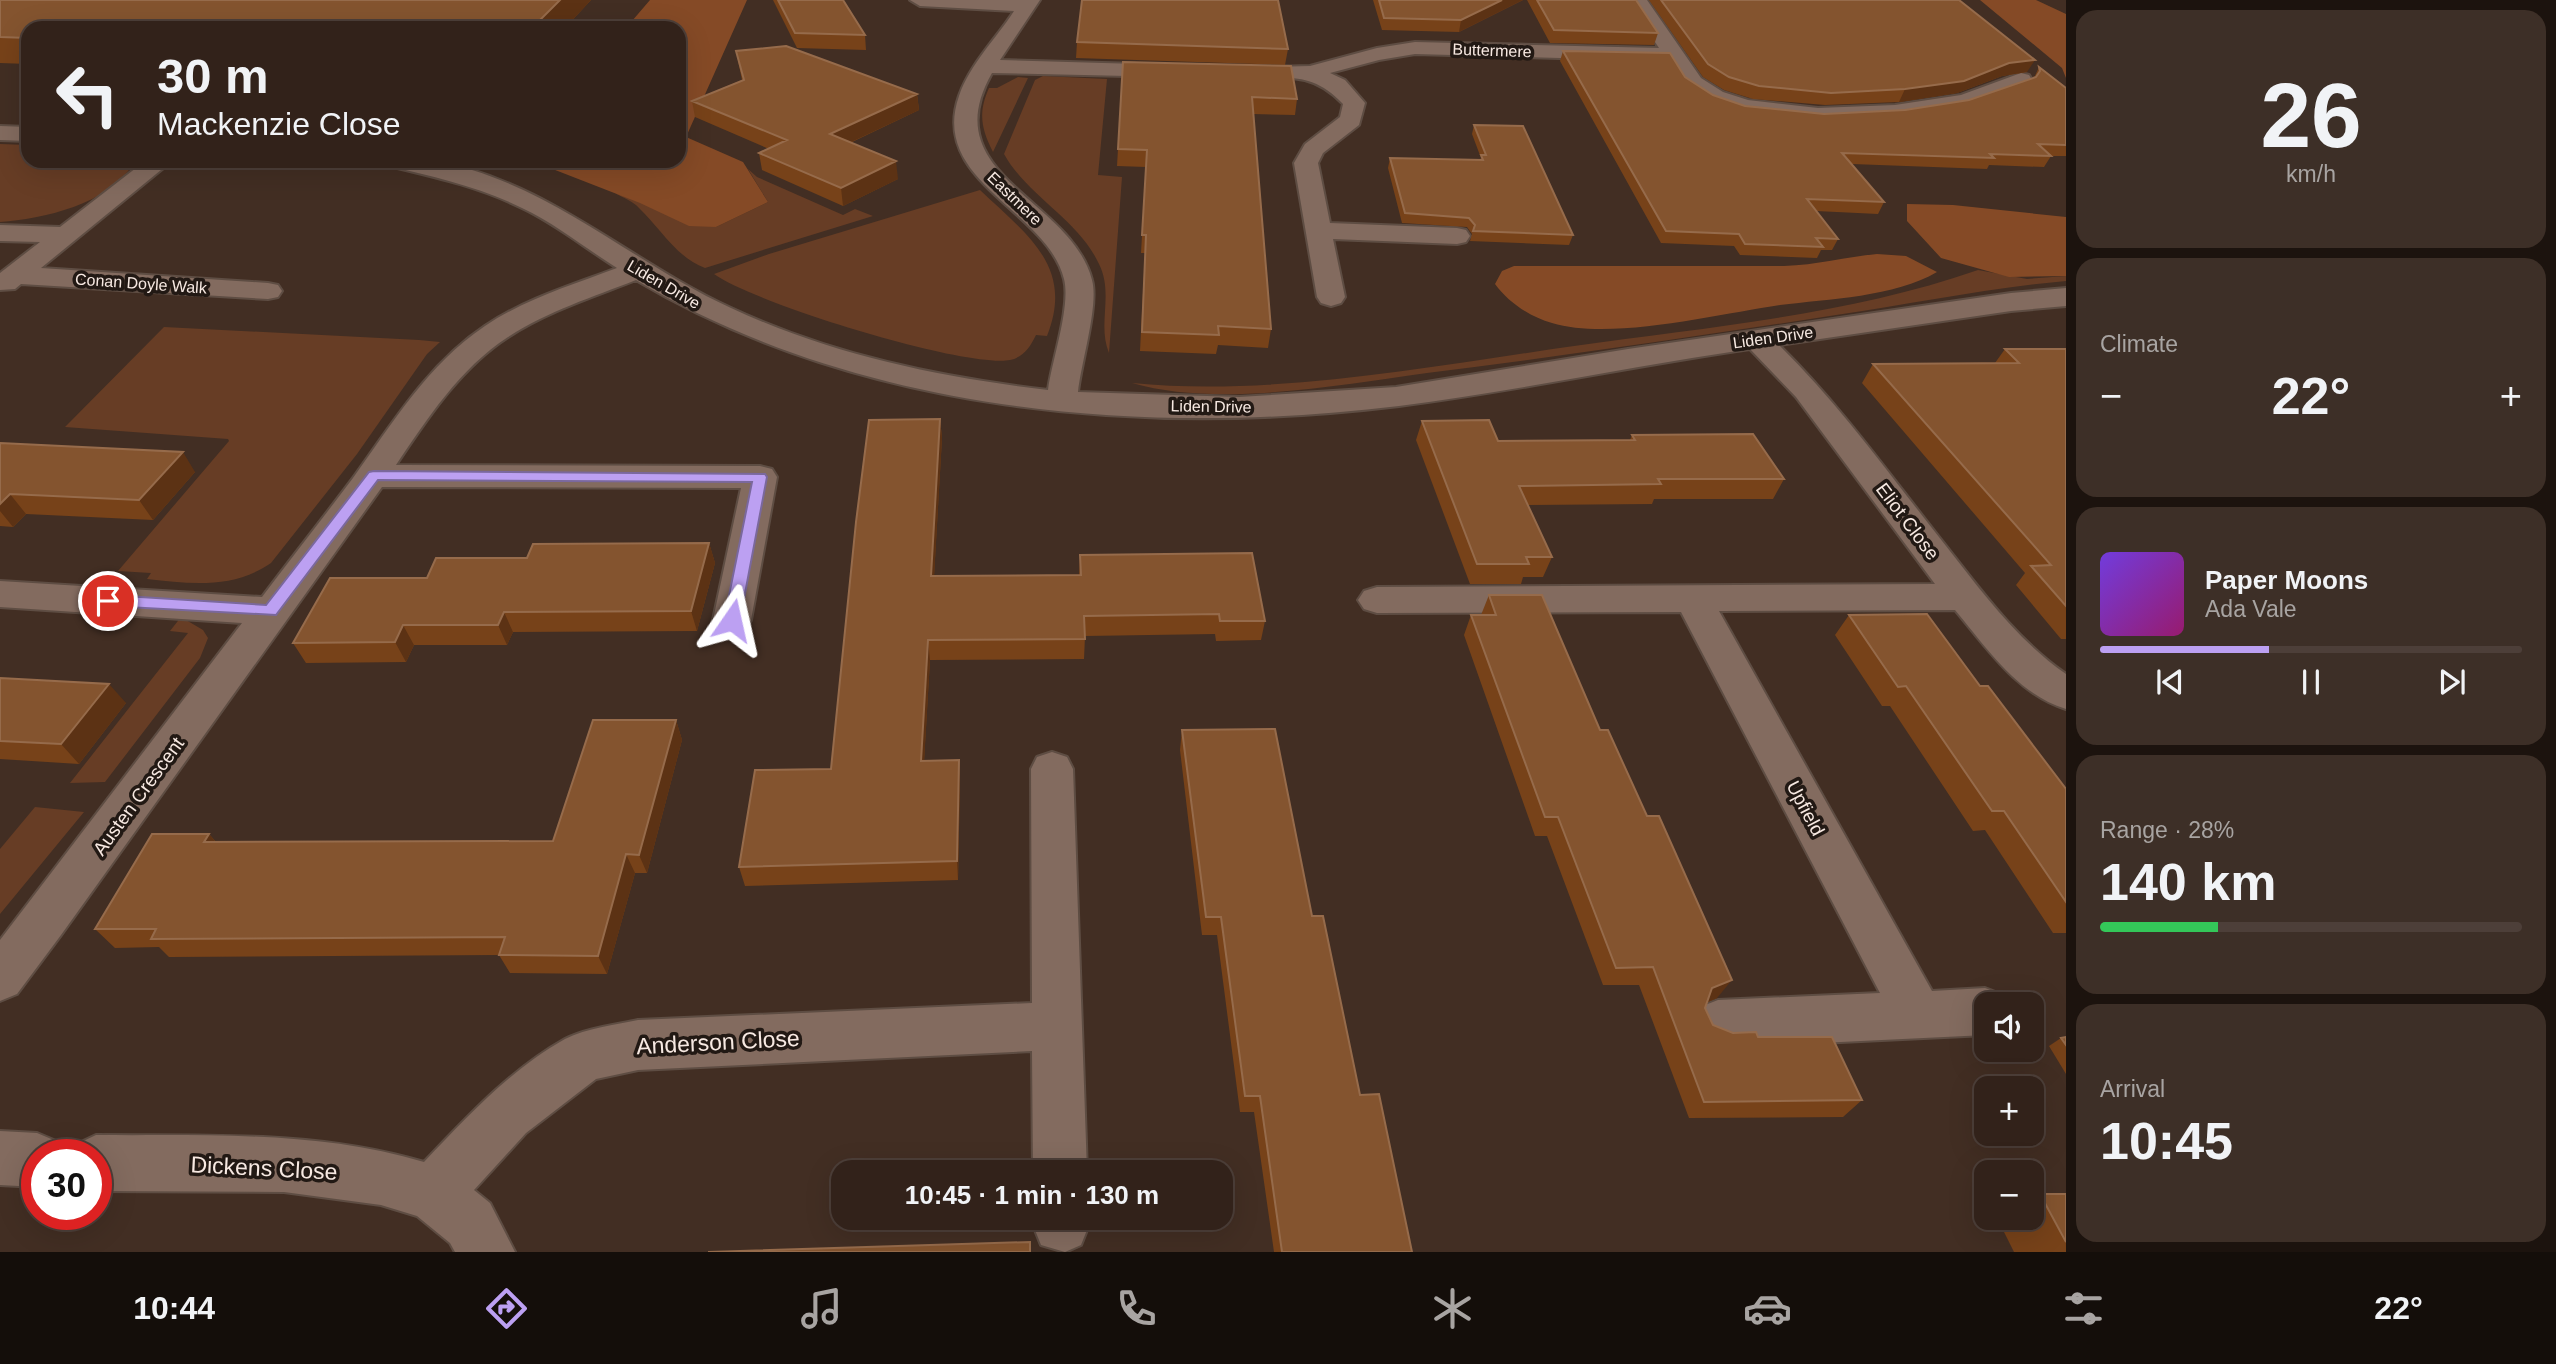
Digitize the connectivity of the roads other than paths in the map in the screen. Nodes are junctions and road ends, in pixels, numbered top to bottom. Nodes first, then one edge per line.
1 (920, 0) edge
2 (1637, 0) edge
3 (1029, 3) edge
4 (1675, 55) junction
5 (986, 66) junction
6 (1188, 72) edge
7 (1311, 72) junction
8 (1225, 73) edge
9 (2021, 80) edge
10 (1953, 81) edge
11 (1987, 94) junction
12 (0, 133) edge
13 (21, 134) edge
14 (151, 168) edge
15 (423, 168) edge
16 (1317, 230) junction
17 (0, 233) edge
18 (65, 235) junction
19 (1457, 236) dead end
20 (638, 270) junction
21 (7, 281) edge
22 (268, 292) dead end
23 (1331, 297) dead end
24 (2066, 297) edge
25 (1758, 340) junction
26 (1062, 400) junction
27 (374, 475) junction
28 (0, 594) edge
29 (1965, 597) junction
30 (1377, 600) dead end
31 (1694, 600) junction
32 (271, 611) junction
33 (732, 620) dead end
34 (2066, 694) edge
35 (1052, 769) dead end
36 (0, 978) edge
37 (1974, 1012) edge
38 (1918, 1015) junction
39 (1718, 1024) edge
40 (1057, 1026) junction
41 (0, 1158) edge
42 (21, 1159) edge
43 (1060, 1160) edge
44 (112, 1163) edge
45 (432, 1193) junction
46 (486, 1252) edge

1 - 3 street, Eastmere
2 - 4 street
3 - 5 street, Eastmere
4 - 7 street, Buttermere
4 - 11 street
5 - 6 street
5 - 26 street, Eastmere
7 - 8 street, Buttermere
7 - 16 street, Buttermere
9 - 11 street
10 - 11 street
12 - 13 street
14 - 18 street, Conan Doyle Walk
15 - 20 street, Liden Drive
16 - 19 street
16 - 23 street, Buttermere
17 - 18 street
18 - 21 street, Conan Doyle Walk
20 - 26 street, Liden Drive
20 - 27 street, Austen Crescent
21 - 22 street, Conan Doyle Walk
24 - 25 street, Liden Drive
25 - 26 street, Liden Drive
25 - 29 street, Eliot Close
27 - 32 street, Austen Crescent
27 - 33 street
28 - 32 street
29 - 31 street
29 - 34 street, Eliot Close
30 - 31 street
31 - 38 street, Upfield
32 - 36 street, Austen Crescent
35 - 40 street
37 - 38 street
38 - 39 street
40 - 43 street
40 - 45 street, Anderson Close
41 - 42 street
44 - 45 street, Dickens Close
45 - 46 street, Dickens Close

